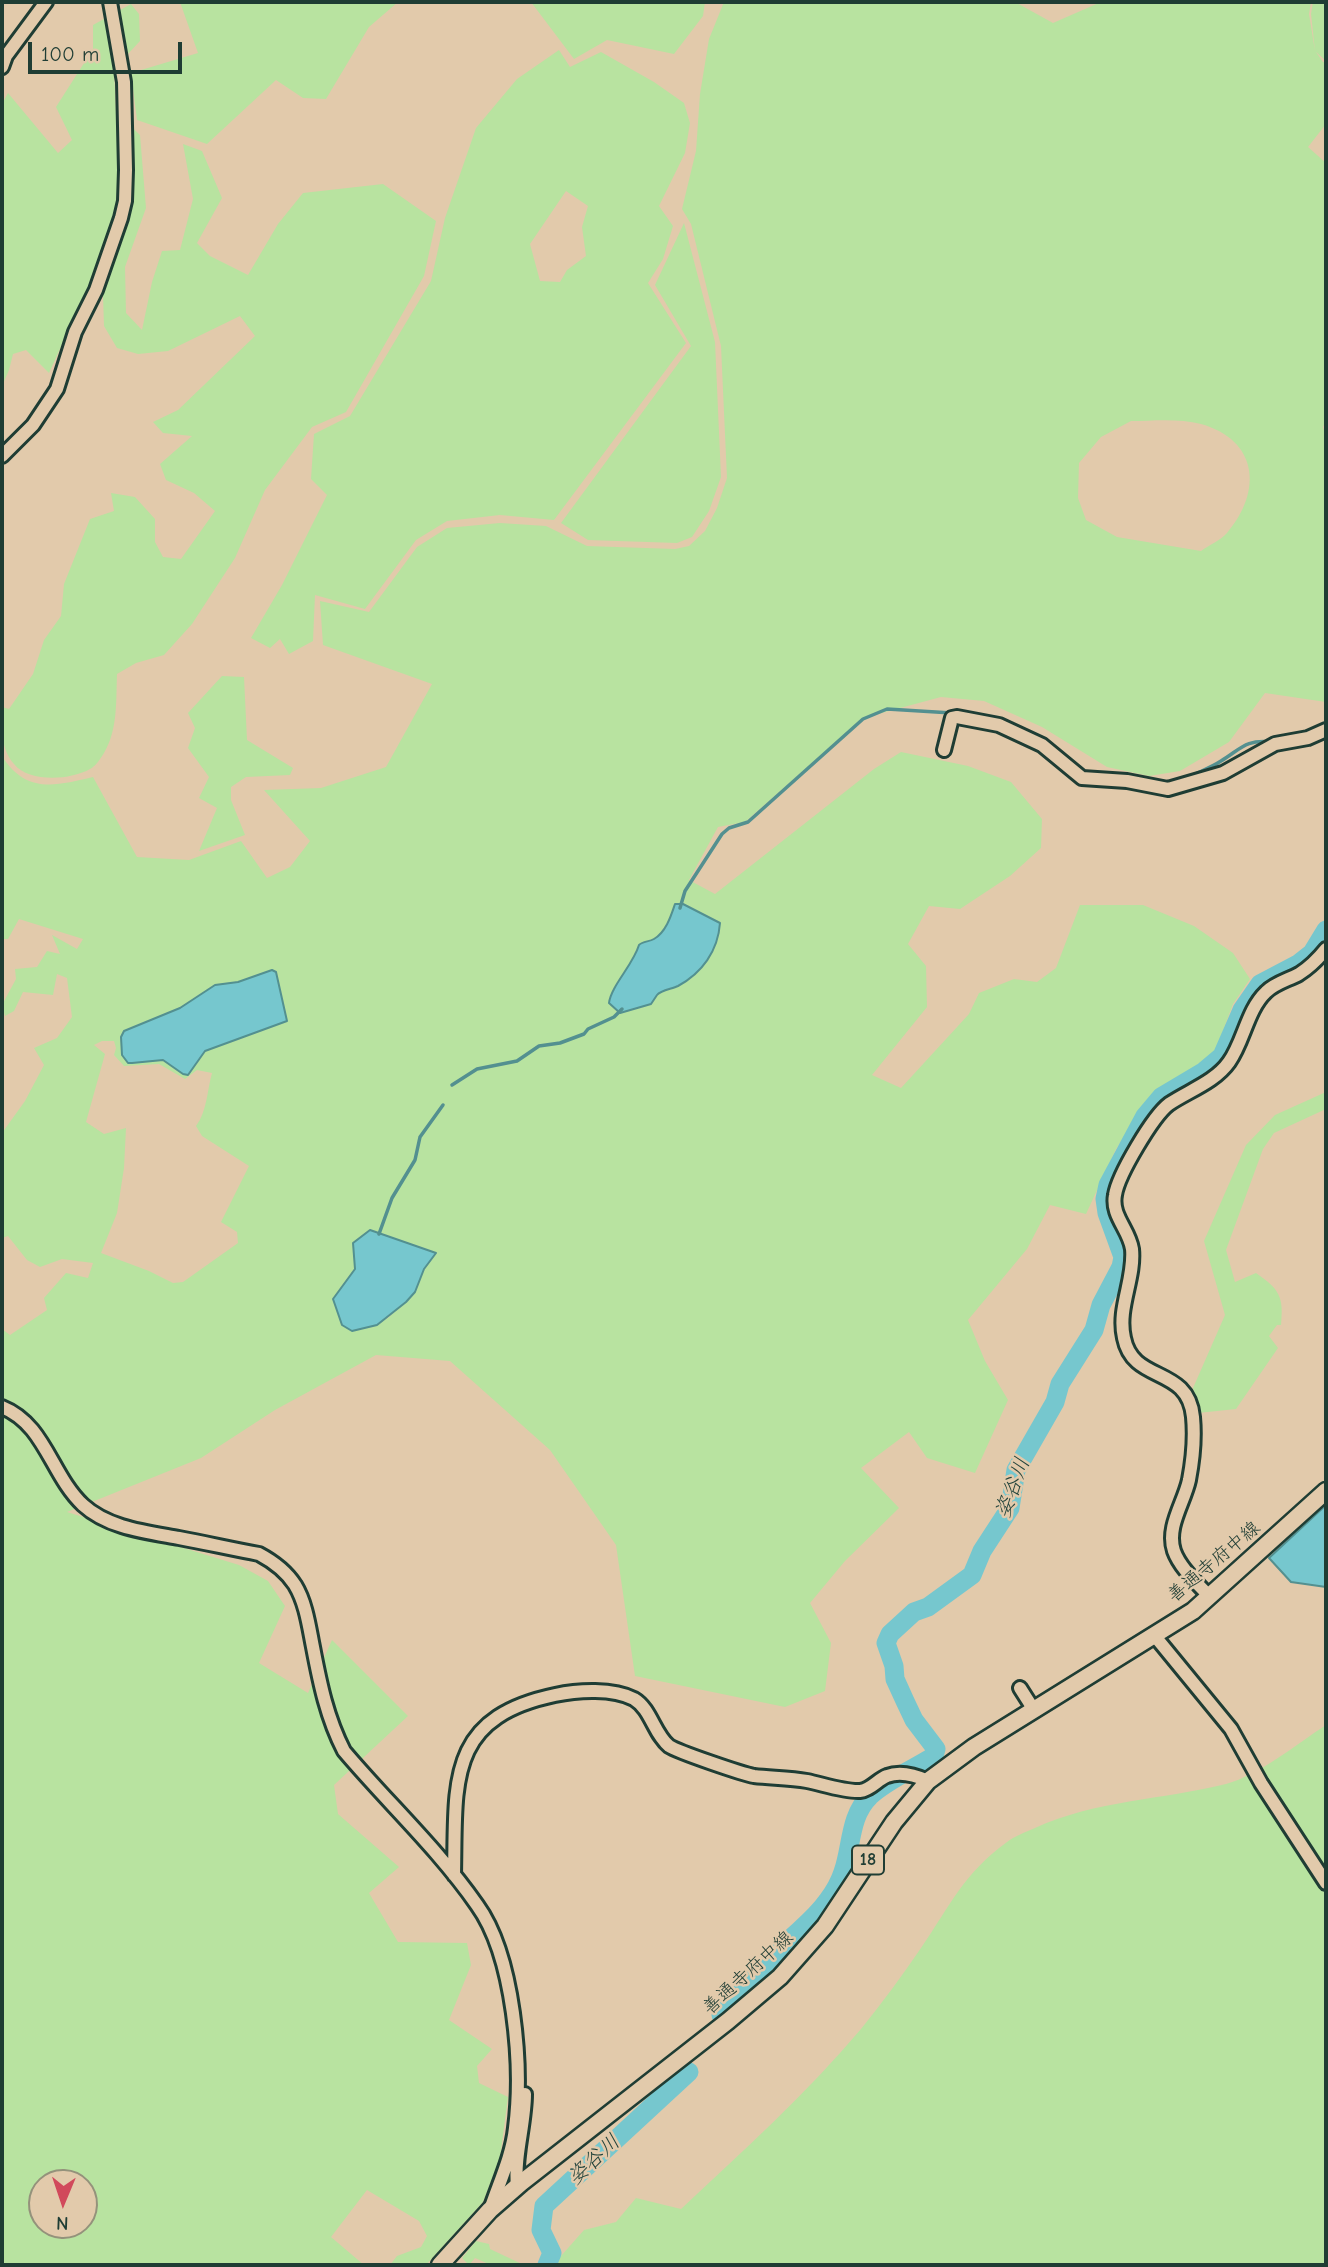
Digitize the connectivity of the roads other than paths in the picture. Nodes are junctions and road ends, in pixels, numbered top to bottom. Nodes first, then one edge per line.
1 (46, 2) edge
2 (110, 2) edge
3 (2, 67) edge
4 (2, 456) edge
5 (1326, 730) edge
6 (944, 750) dead end
7 (1326, 949) edge
8 (2, 1407) edge
9 (1326, 1491) edge
10 (1210, 1597) junction
11 (1154, 1635) junction
12 (1020, 1688) dead end
13 (1034, 1710) junction
14 (928, 1781) junction
15 (454, 1875) junction
16 (1326, 1883) edge
17 (525, 2094) dead end
18 (517, 2186) junction
19 (489, 2210) junction
20 (440, 2265) edge

1 - 3 street
2 - 4 street
5 - 6 street
7 - 10 street
8 - 15 street
9 - 10 main road, 善通寺府中線 / 18
10 - 11 main road, 善通寺府中線 / 18
11 - 13 main road, 善通寺府中線 / 18
11 - 16 street
12 - 13 street
13 - 14 main road, 善通寺府中線 / 18
14 - 15 street
14 - 18 main road, 善通寺府中線 / 18
15 - 19 street
17 - 18 street
18 - 19 main road, 善通寺府中線 / 18
19 - 20 main road, 善通寺府中線 / 18

